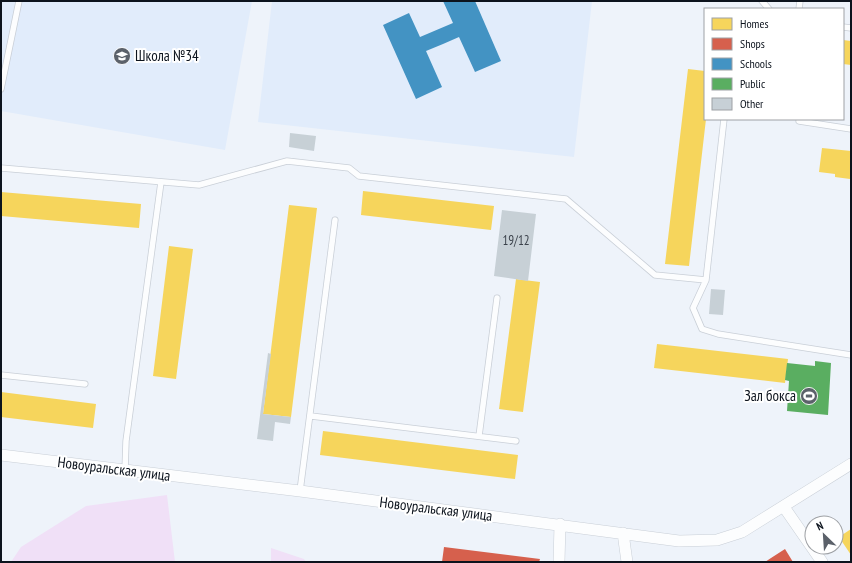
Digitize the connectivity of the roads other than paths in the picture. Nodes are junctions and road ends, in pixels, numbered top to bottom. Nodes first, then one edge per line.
1 (19, 1) edge
2 (1, 89) edge
3 (724, 120) edge
4 (799, 121) dead end
5 (851, 129) edge
6 (1, 168) edge
7 (161, 182) junction
8 (335, 220) dead end
9 (706, 280) junction
10 (496, 298) dead end
11 (851, 355) edge
12 (1, 375) edge
13 (85, 384) dead end
14 (311, 416) junction
15 (479, 436) junction
16 (516, 441) dead end
17 (1, 455) edge
18 (851, 464) edge
19 (125, 470) junction
20 (300, 491) junction
21 (784, 507) junction
22 (560, 524) junction
23 (623, 533) junction
24 (559, 562) edge
25 (627, 562) edge
26 (822, 562) edge

1 - 2 lane
3 - 9 lane
4 - 5 lane
6 - 7 lane
7 - 9 lane
7 - 19 lane
8 - 14 lane
9 - 11 lane
10 - 15 lane
12 - 13 lane
14 - 15 lane
14 - 20 lane
15 - 16 lane
17 - 19 street, Новоуральская улица
18 - 21 street, Новоуральская улица
19 - 20 street, Новоуральская улица
20 - 22 street, Новоуральская улица
21 - 23 street, Новоуральская улица
21 - 26 street
22 - 23 street, Новоуральская улица
22 - 24 street
23 - 25 street

